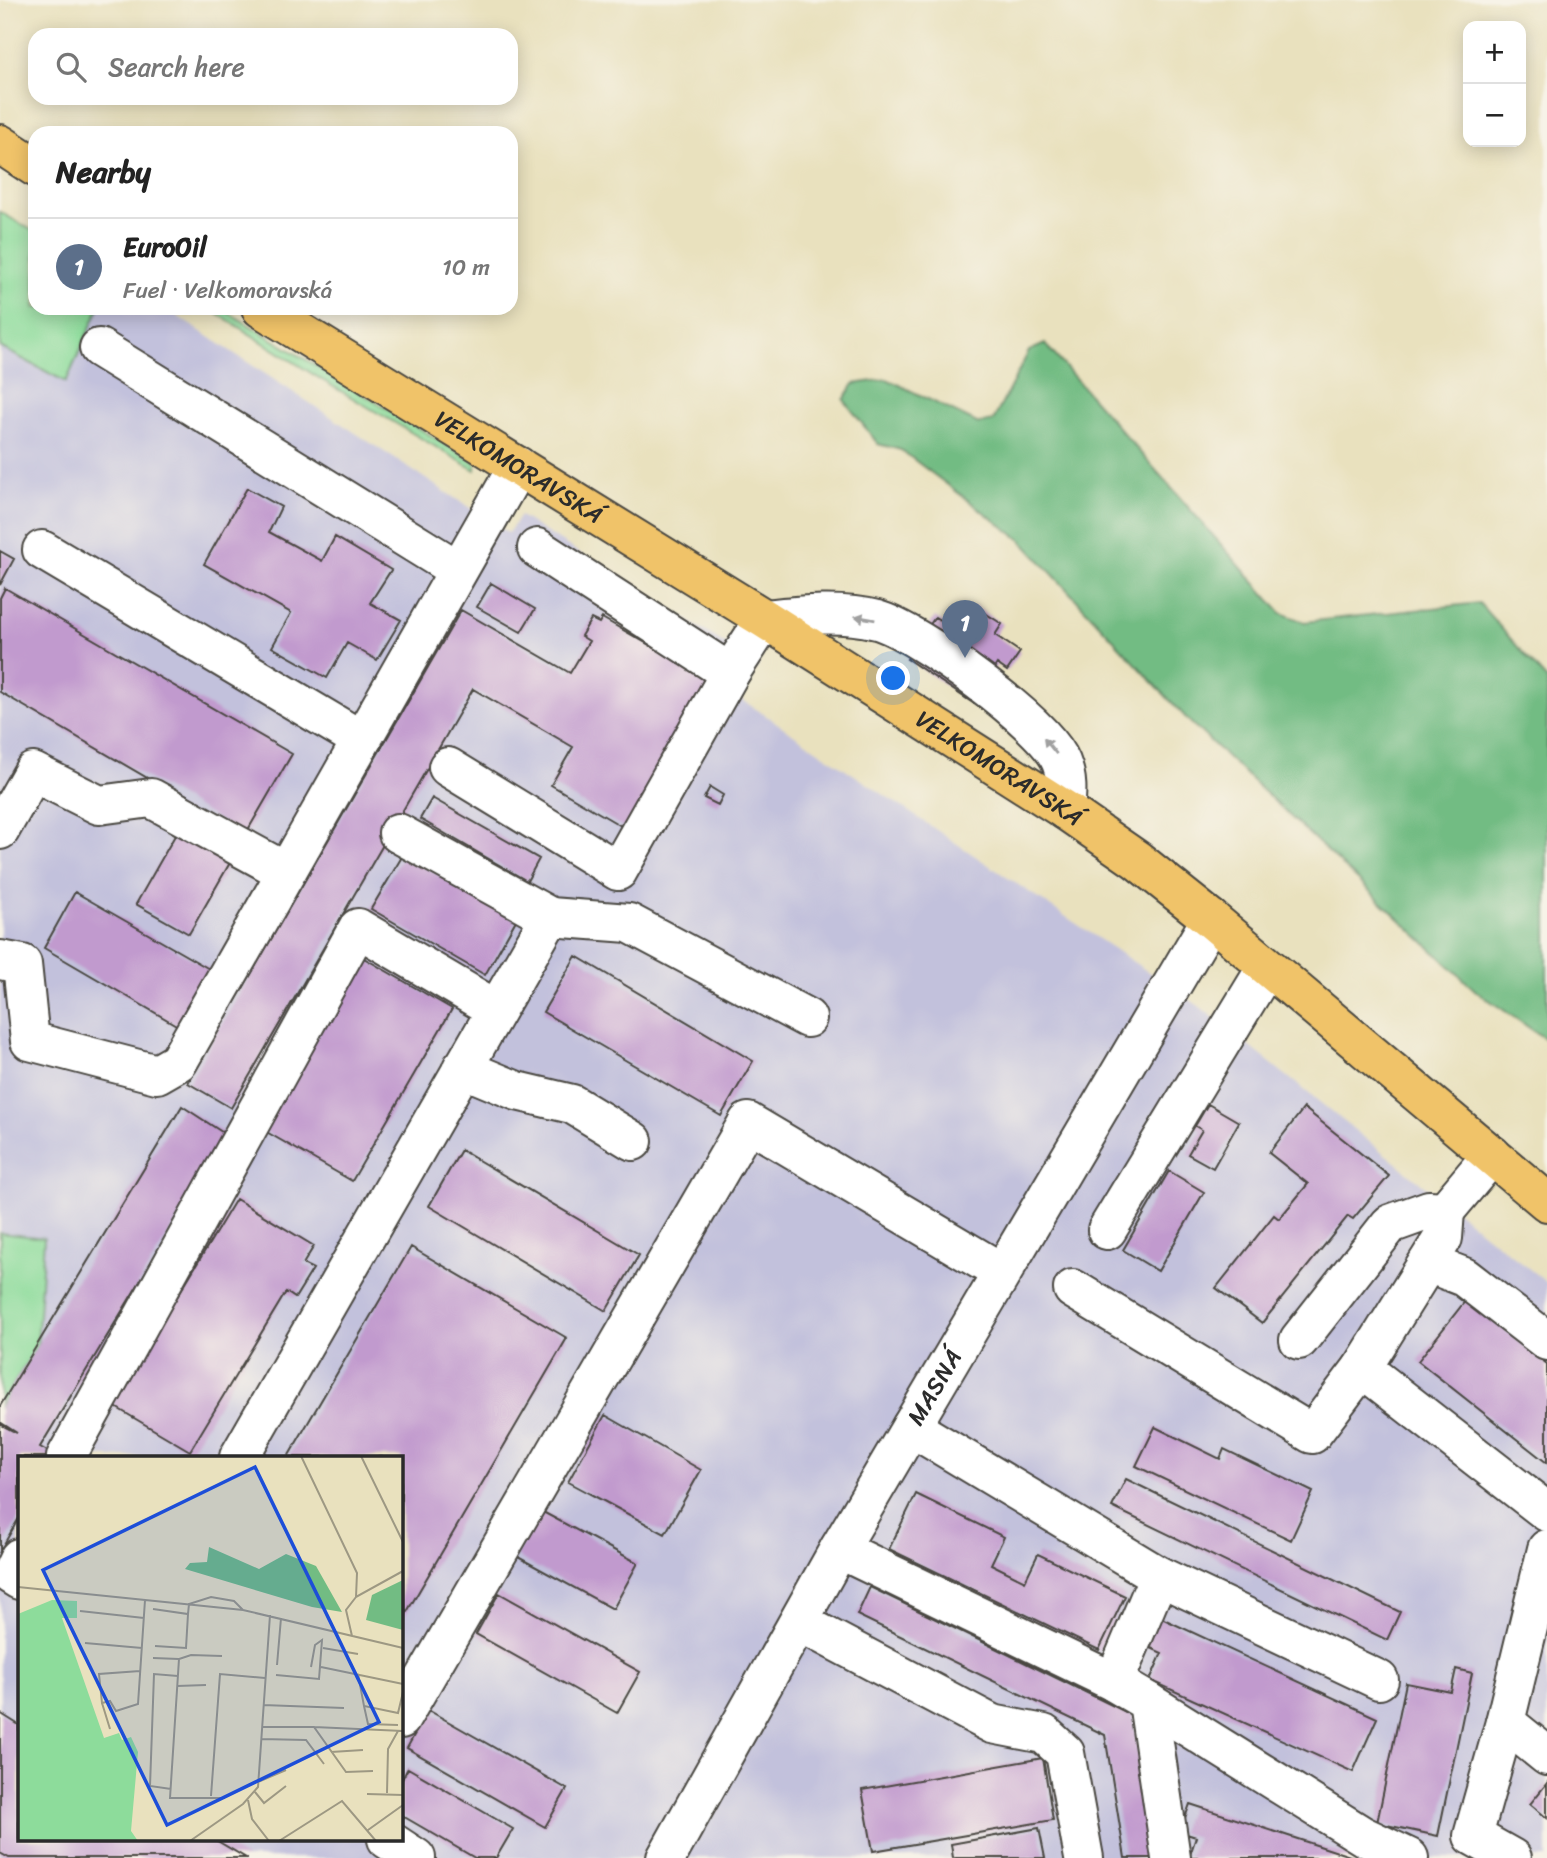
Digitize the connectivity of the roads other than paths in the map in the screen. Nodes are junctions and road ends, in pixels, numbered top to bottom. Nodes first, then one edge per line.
1 (0, 144) edge
2 (28, 162) edge
3 (272, 315) edge
4 (99, 348) dead end
5 (518, 466) junction
6 (537, 548) dead end
7 (42, 550) dead end
8 (458, 570) junction
9 (765, 619) junction
10 (730, 673) junction
11 (361, 740) junction
12 (448, 767) dead end
13 (1065, 810) junction
14 (0, 830) edge
15 (398, 833) dead end
16 (286, 872) junction
17 (550, 917) junction
18 (1211, 919) junction
19 (0, 960) edge
20 (1267, 967) junction
21 (495, 1009) junction
22 (807, 1018) dead end
23 (462, 1068) junction
24 (633, 1142) dead end
25 (1492, 1155) junction
26 (1547, 1202) edge
27 (1445, 1211) junction
28 (1107, 1230) dead end
29 (1428, 1263) junction
30 (1001, 1272) junction
31 (1073, 1289) dead end
32 (1299, 1340) dead end
33 (1547, 1341) edge
34 (1362, 1368) junction
35 (911, 1427) junction
36 (67, 1456) edge
37 (240, 1456) edge
38 (1547, 1512) edge
39 (839, 1549) junction
40 (1547, 1549) edge
41 (18, 1560) edge
42 (1159, 1576) junction
43 (18, 1579) edge
44 (799, 1622) junction
45 (1379, 1680) dead end
46 (1114, 1682) junction
47 (1148, 1702) junction
48 (402, 1717) edge
49 (1505, 1722) junction
50 (1547, 1756) edge
51 (389, 1840) edge
52 (416, 1858) edge
53 (666, 1858) edge
54 (1084, 1858) edge
55 (1171, 1858) edge
56 (1409, 1858) edge
57 (1512, 1858) edge

1 - 2 main road
3 - 5 main road, VELKOMORAVSKÁ
4 - 8 lane
5 - 8 lane
5 - 9 main road, VELKOMORAVSKÁ
6 - 10 lane
7 - 11 lane
8 - 11 lane
9 - 10 lane
9 - 13 main road, VELKOMORAVSKÁ
13 -> 9 lane
10 - 12 lane
11 - 16 lane
13 - 18 main road, VELKOMORAVSKÁ
14 - 16 lane
15 - 17 lane
16 - 19 lane
17 - 21 lane
17 - 22 lane
18 - 20 main road, VELKOMORAVSKÁ
18 - 30 lane, MASNÁ
20 - 25 main road, VELKOMORAVSKÁ
20 - 28 lane
21 - 23 lane
21 - 36 lane
23 - 24 lane
23 - 37 lane
25 - 26 main road, VELKOMORAVSKÁ
25 - 27 lane
27 - 29 lane
27 - 32 lane
29 - 33 lane
29 - 34 lane
30 - 35 lane, MASNÁ
30 - 48 lane
31 - 34 lane
34 - 38 lane
35 - 39 lane, MASNÁ
35 - 42 lane
39 - 44 lane, MASNÁ
39 - 46 lane
40 - 49 lane
41 - 43 lane
42 - 45 lane
42 - 46 lane
44 - 53 lane, MASNÁ
44 - 54 lane
46 - 47 lane
47 - 55 lane
47 - 56 lane
49 - 50 lane
49 - 57 lane
51 - 52 lane

